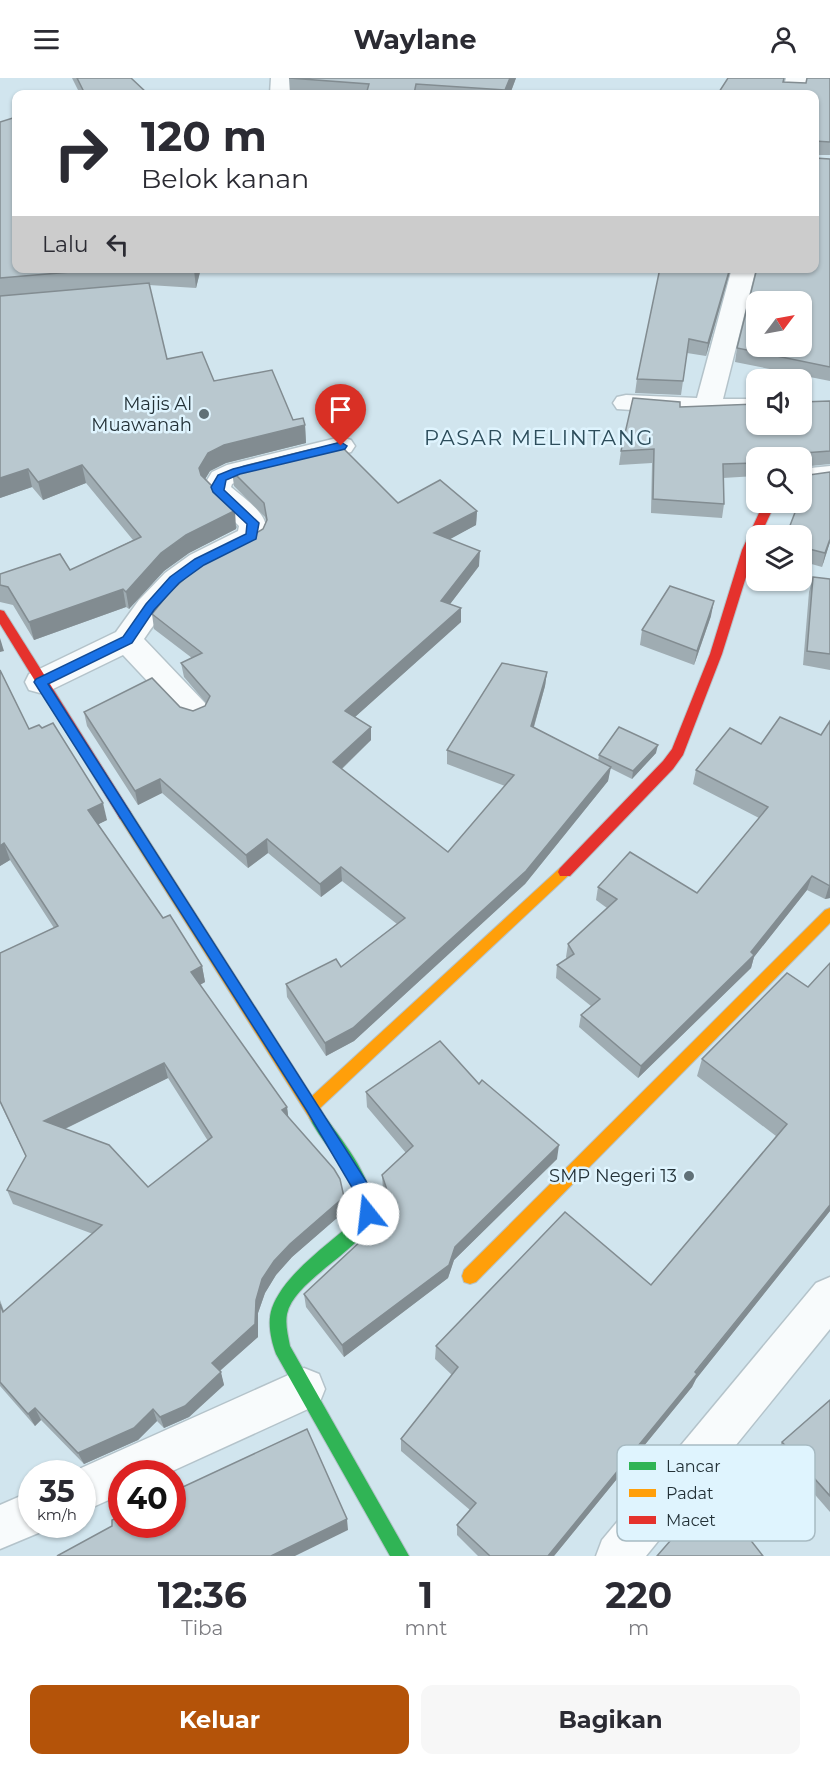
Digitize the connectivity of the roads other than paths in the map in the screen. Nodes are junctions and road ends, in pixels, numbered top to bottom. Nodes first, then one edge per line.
1 (743, 273) edge
2 (626, 403) dead end
3 (708, 407) junction
4 (746, 407) edge
5 (341, 446) edge
6 (830, 475) edge
7 (812, 477) edge
8 (765, 513) edge
9 (0, 614) edge
10 (127, 640) junction
11 (40, 682) junction
12 (194, 711) edge
13 (830, 914) edge
14 (312, 1106) junction
15 (470, 1276) dead end
16 (830, 1297) edge
17 (304, 1389) junction
18 (709, 1445) edge
19 (96, 1484) edge
20 (18, 1519) edge
21 (0, 1527) edge
22 (630, 1541) edge
23 (400, 1556) edge
24 (618, 1556) edge

1 - 3 street
2 - 3 street
3 - 4 street
5 - 10 street
6 - 7 street
8 - 14 street
9 - 11 street
10 - 11 street
10 - 12 street
11 - 14 street
13 - 15 street
14 - 17 street
16 - 18 street
17 - 19 street
17 - 23 street
20 - 21 street
22 - 24 street

